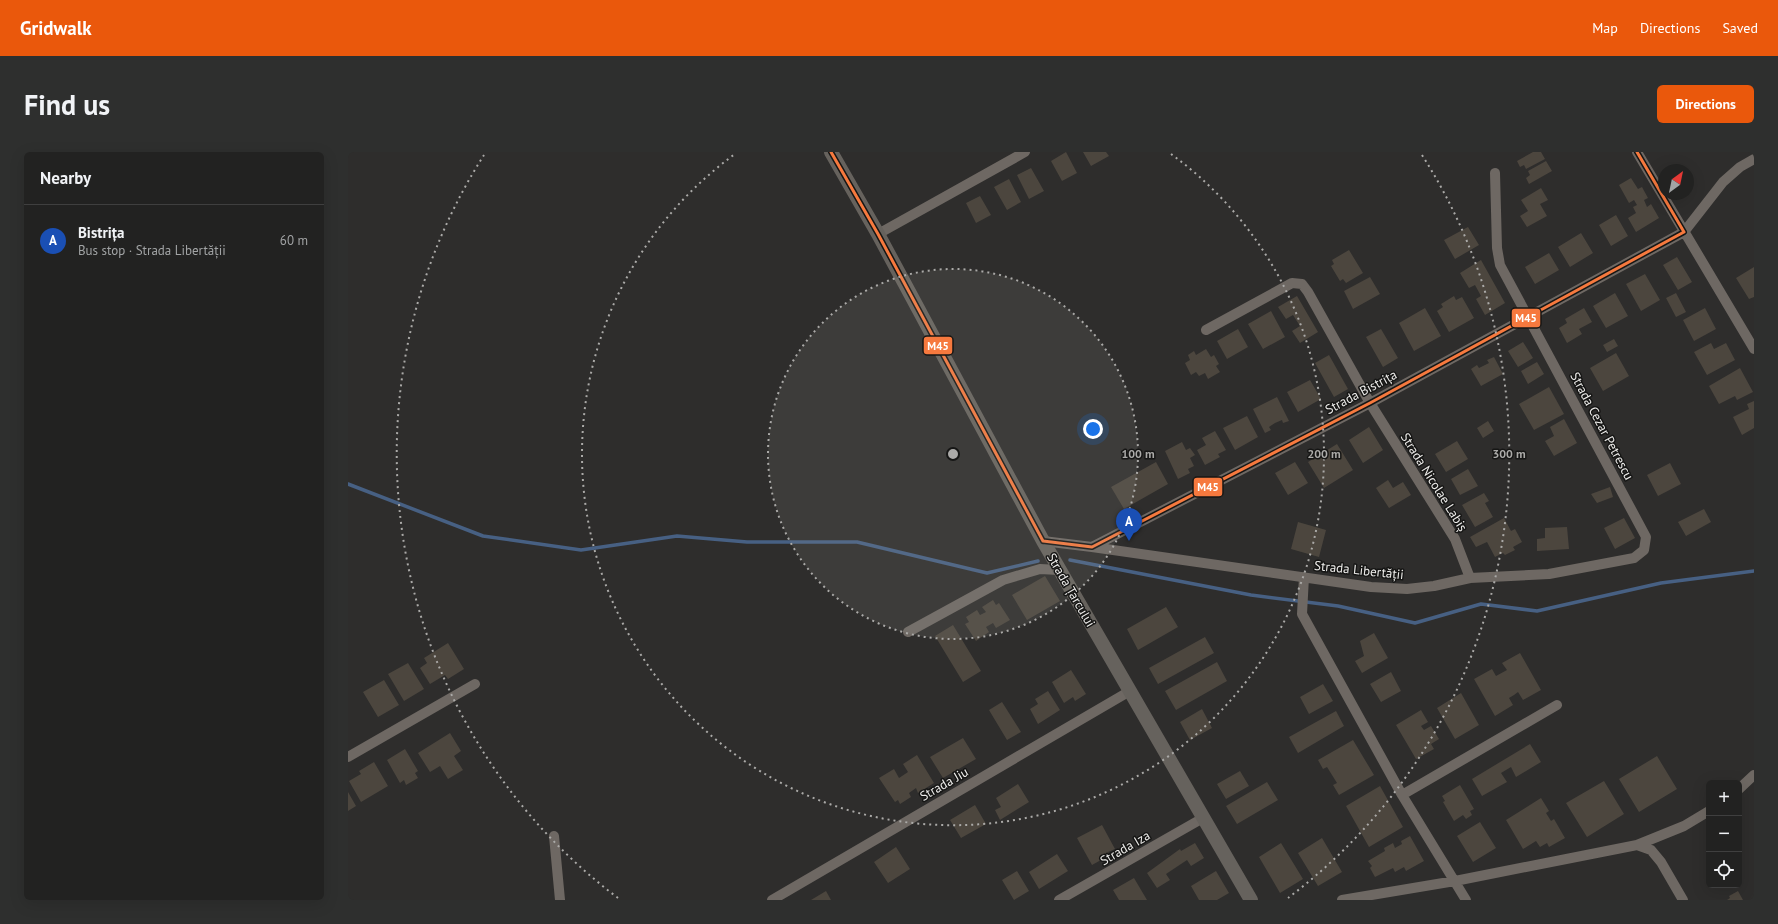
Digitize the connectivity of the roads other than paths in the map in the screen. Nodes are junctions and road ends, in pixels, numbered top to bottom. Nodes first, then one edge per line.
1 (831, 152) edge
2 (1025, 152) edge
3 (1637, 152) edge
4 (1754, 158) edge
5 (1495, 173) dead end
6 (1684, 232) junction
7 (878, 234) junction
8 (1528, 315) junction
9 (1206, 330) dead end
10 (1750, 332) edge
11 (1754, 349) edge
12 (1370, 403) junction
13 (1042, 541) junction
14 (1092, 547) junction
15 (1644, 550) joint
16 (1060, 570) junction
17 (1304, 577) junction
18 (1470, 578) junction
19 (908, 632) dead end
20 (475, 684) dead end
21 (1130, 691) junction
22 (1557, 705) dead end
23 (348, 757) edge
24 (1754, 775) edge
25 (1742, 786) edge
26 (1402, 795) junction
27 (1706, 813) edge
28 (1203, 818) junction
29 (554, 836) dead end
30 (1637, 845) junction
31 (1455, 881) junction
32 (560, 900) edge
33 (772, 900) edge
34 (1059, 900) edge
35 (1251, 900) edge
36 (1342, 900) edge
37 (1466, 900) edge
38 (1683, 900) edge

1 - 7 street, Strada Țarcului
2 - 7 street
3 - 6 street
4 - 6 street
5 - 8 street, Strada Cezar Petrescu
6 - 8 street, Strada Bistrița
6 - 10 street
7 - 13 street, Strada Țarcului
8 - 12 street, Strada Bistrița
8 - 15 street, Strada Cezar Petrescu
9 - 12 street, Strada Nicolae Labiș
10 - 11 street
12 - 14 street, Strada Bistrița
12 - 18 street, Strada Nicolae Labiș
13 - 14 street
13 - 16 street, Strada Țarcului
14 - 17 street, Strada Libertății
15 - 18 street, Strada Libertății
16 - 19 street
16 - 21 street, Strada Țarcului
17 - 18 street, Strada Libertății
17 - 26 street
20 - 23 street
21 - 28 street, Strada Țarcului
21 - 33 street, Strada Jiu
22 - 26 street
24 - 25 street
26 - 31 street
27 - 30 street
28 - 34 street, Strada Iza
28 - 35 street, Strada Țarcului
29 - 32 street
30 - 31 street
30 - 38 street
31 - 36 street
31 - 37 street

